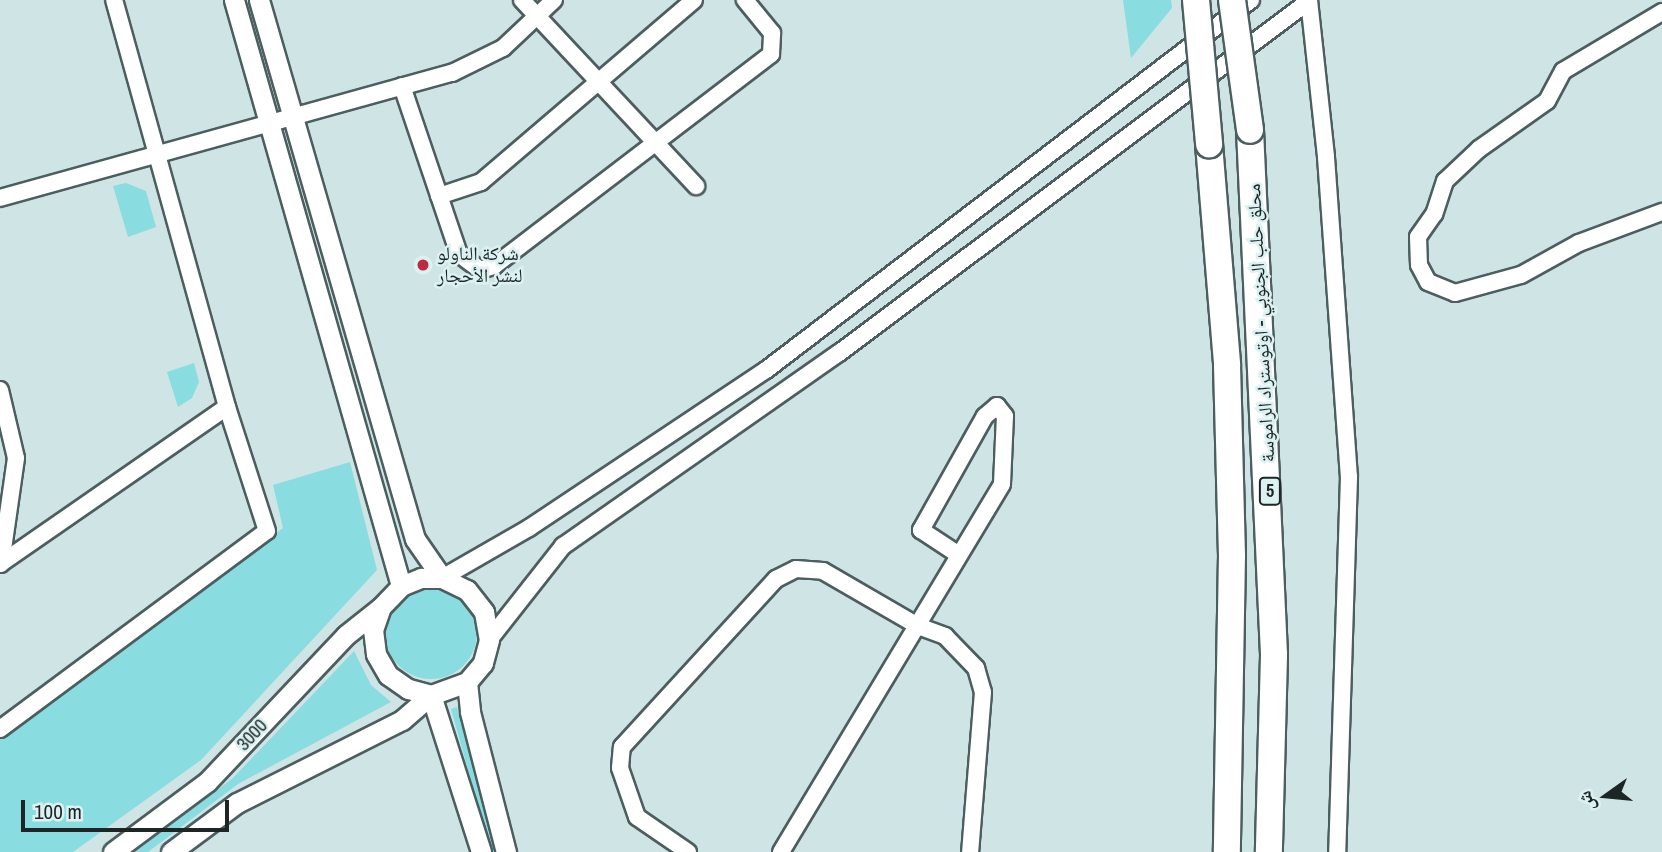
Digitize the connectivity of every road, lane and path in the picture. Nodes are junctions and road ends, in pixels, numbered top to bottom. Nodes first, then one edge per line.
1 (114, 0) edge
2 (234, 0) edge
3 (259, 0) edge
4 (522, 0) edge
5 (554, 0) edge
6 (694, 0) edge
7 (745, 0) edge
8 (1196, 0) edge
9 (1232, 0) edge
10 (1251, 0) edge
11 (1309, 1) edge
12 (1662, 12) edge
13 (537, 18) junction
14 (599, 84) junction
15 (402, 86) junction
16 (292, 116) junction
17 (269, 122) junction
18 (656, 144) junction
19 (159, 156) junction
20 (696, 186) dead end
21 (439, 196) junction
22 (0, 198) edge
23 (1662, 212) edge
24 (0, 390) edge
25 (227, 407) junction
26 (16, 458) junction
27 (0, 463) edge
28 (959, 555) junction
29 (1, 564) edge
30 (442, 578) junction
31 (401, 586) junction
32 (380, 607) junction
33 (918, 626) junction
34 (489, 640) junction
35 (467, 682) junction
36 (431, 695) junction
37 (0, 729) edge
38 (113, 852) edge
39 (172, 852) edge
40 (481, 852) edge
41 (506, 852) edge
42 (688, 852) edge
43 (780, 852) edge
44 (970, 852) edge
45 (1227, 852) edge
46 (1269, 852) edge
47 (1337, 852) edge

1 - 19 street
2 - 17 street
3 - 16 street
4 - 13 street
5 - 13 street
6 - 14 street
7 - 18 street
8 - 45 highway, محلق حلب الجنوبي - اوتوستراد الراموسة / 5, bridge
9 - 46 highway, محلق حلب الجنوبي - اوتوستراد الراموسة / 5, bridge
10 - 30 street
11 - 34 street
11 - 47 street
12 - 23 street
13 - 14 street
13 - 15 street
14 - 18 street
14 - 21 street
15 - 16 street
15 - 21 street
16 - 17 street
16 - 30 street
17 - 19 street
17 - 31 street
18 - 20 street
18 - 21 street
19 - 22 street
19 - 25 street
24 - 26 street
25 - 29 street
25 - 37 street
26 - 27 street
26 - 29 street
28 - 28 street
28 - 33 street
30 - 31 street
30 - 34 street
31 - 32 street
32 - 36 street
32 - 38 street, 3000
33 - 42 street
33 - 43 street
33 - 44 street
34 - 35 street
35 - 36 street
35 - 41 street
36 - 39 street
36 - 40 street

